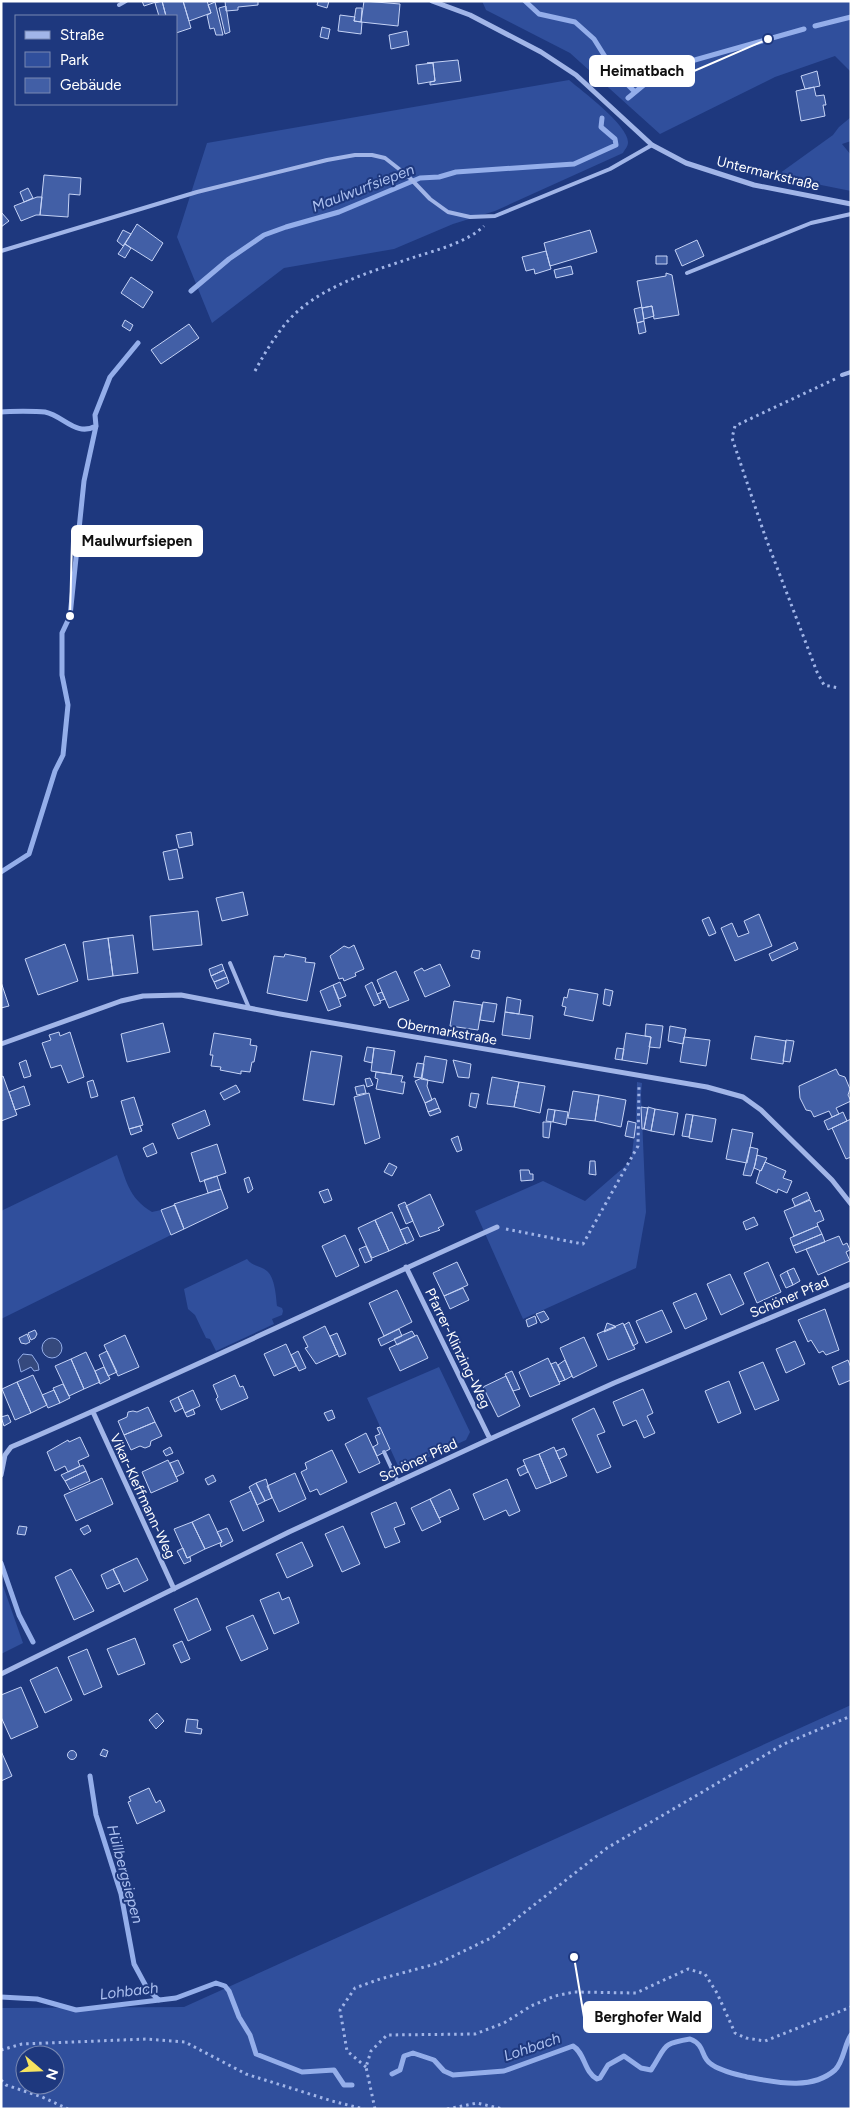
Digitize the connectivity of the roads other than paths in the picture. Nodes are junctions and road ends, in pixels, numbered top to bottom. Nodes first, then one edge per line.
1 (126, 1) edge
2 (432, 1) edge
3 (118, 5) dead end
4 (652, 145) junction
5 (851, 204) edge
6 (851, 214) edge
7 (1, 250) edge
8 (687, 273) dead end
9 (851, 372) edge
10 (842, 375) road end
11 (230, 963) dead end
12 (249, 1008) junction
13 (1, 1044) edge
14 (851, 1204) edge
15 (497, 1227) road end
16 (406, 1267) junction
17 (851, 1284) edge
18 (92, 1412) junction
19 (490, 1439) junction
20 (384, 1452) dead end
21 (1, 1475) edge
22 (398, 1482) junction
23 (174, 1589) junction
24 (1, 1674) edge

1 - 3 lane
2 - 4 street, Untermarkstraße
4 - 5 street, Untermarkstraße
4 - 7 lane
6 - 8 lane
9 - 10 lane
11 - 12 lane
12 - 13 street, Obermarkstraße
12 - 14 street, Obermarkstraße
15 - 16 street
16 - 18 street
16 - 19 street, Pfarrer-Klinzing-Weg
17 - 19 street, Schöner Pfad
18 - 21 street
18 - 23 street, Vikar-Kleffmann-Weg
19 - 22 street, Schöner Pfad
20 - 22 lane
22 - 23 street, Schöner Pfad
23 - 24 street, Schöner Pfad

